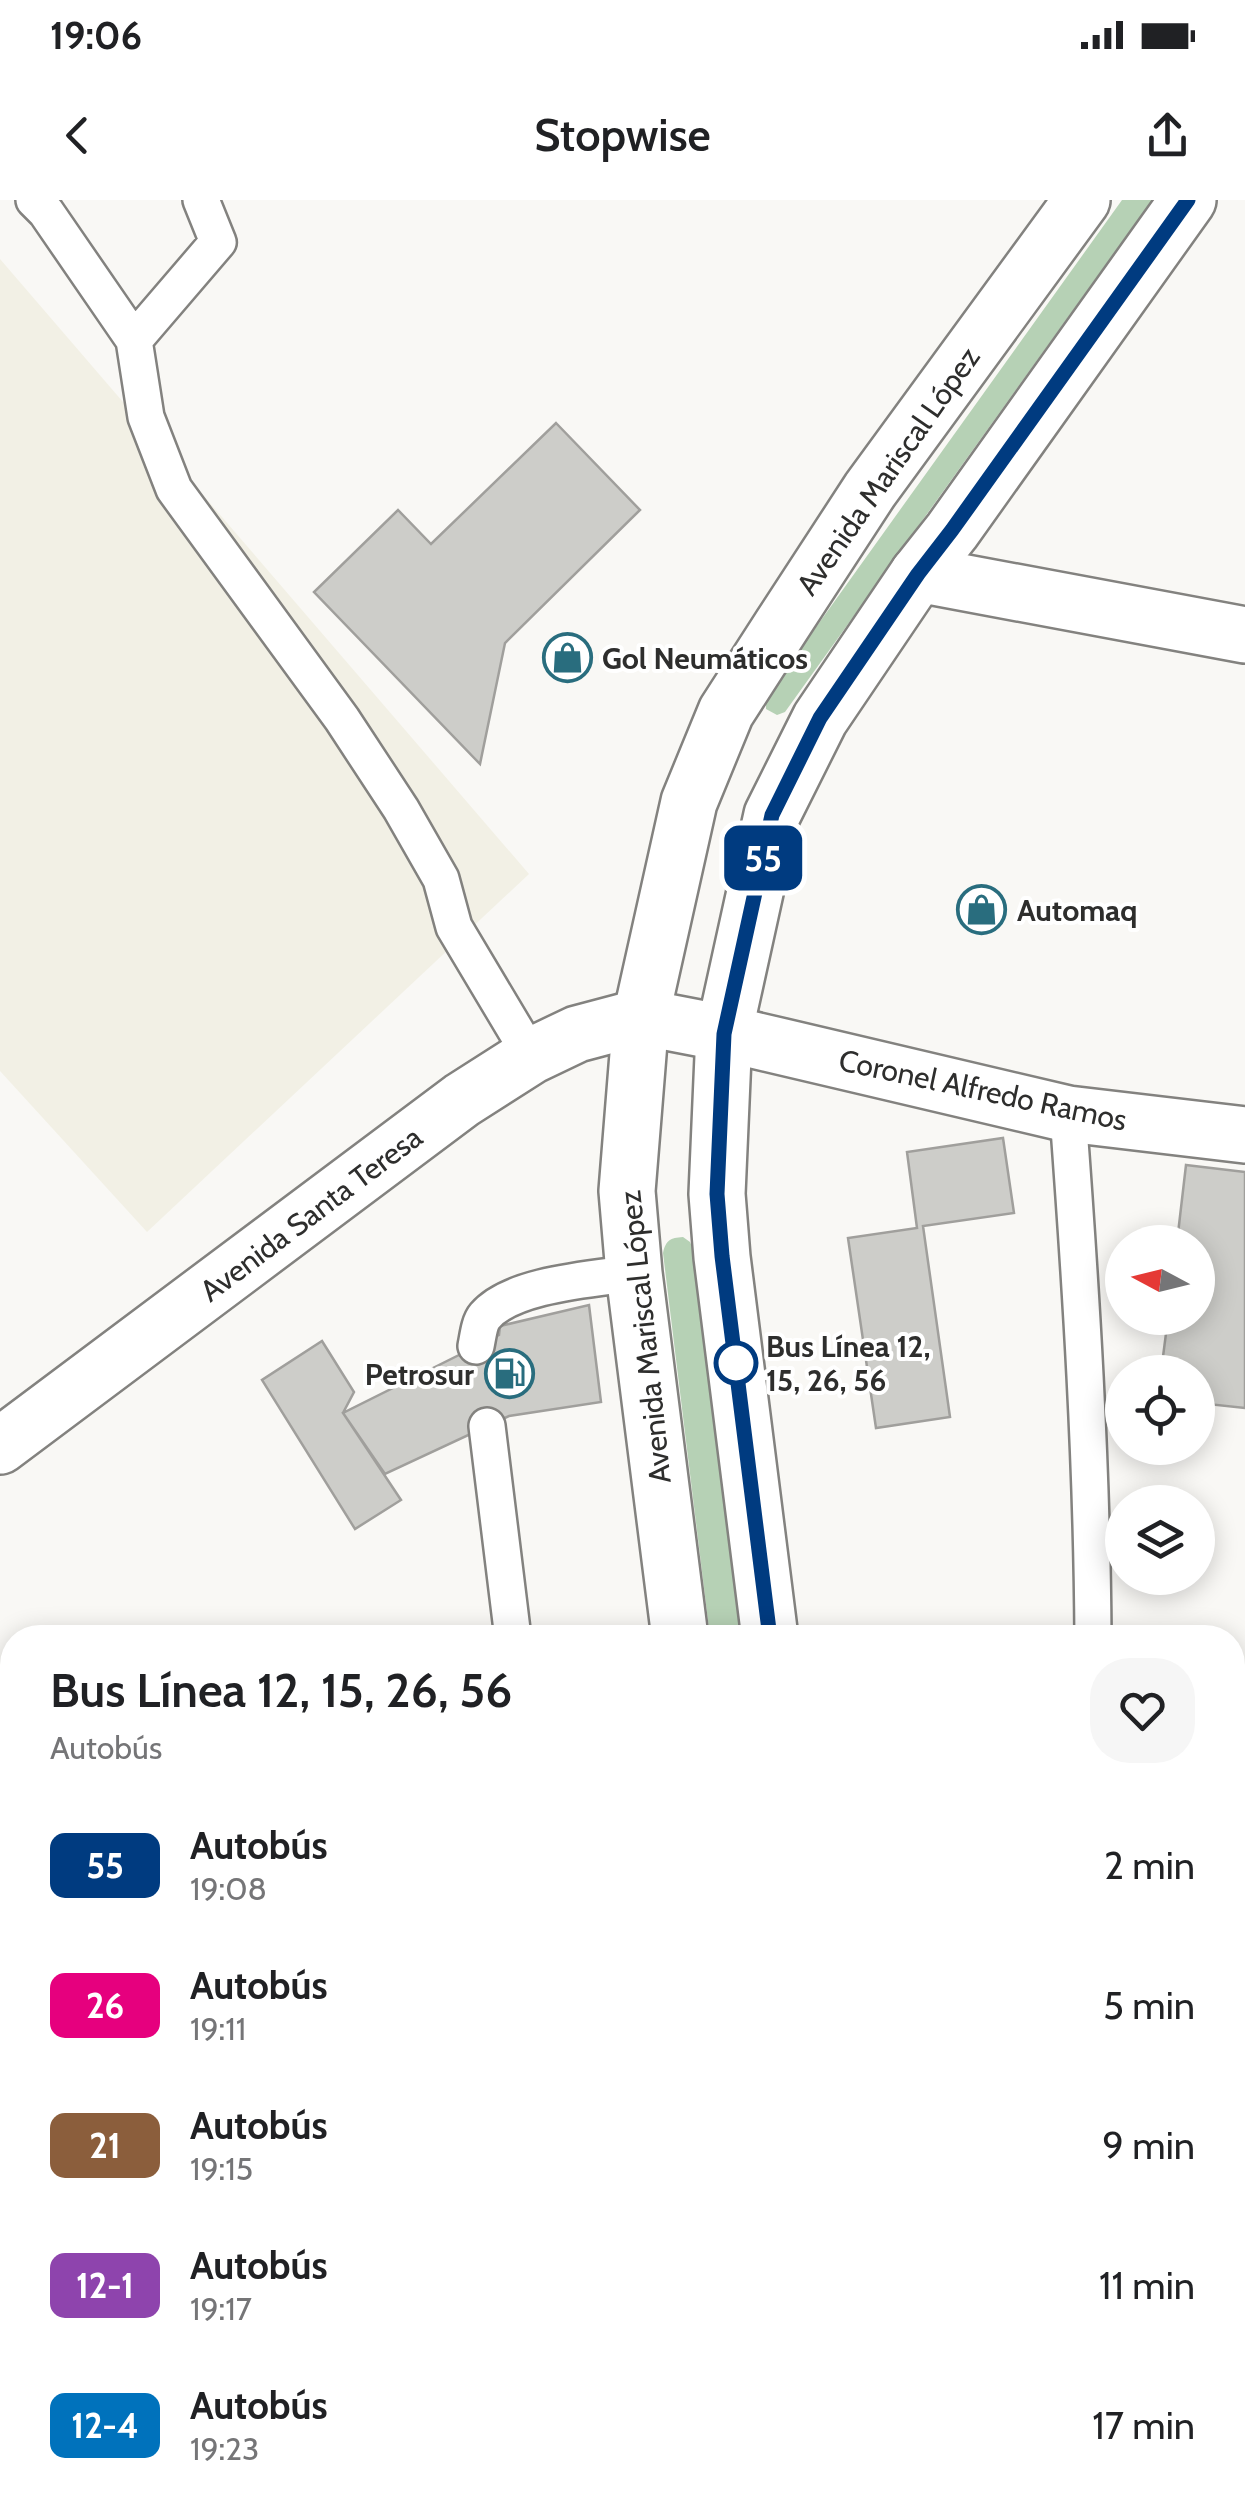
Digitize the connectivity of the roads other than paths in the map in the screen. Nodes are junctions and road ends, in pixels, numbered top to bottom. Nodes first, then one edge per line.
1 (34, 200) edge
2 (201, 200) edge
3 (1082, 200) edge
4 (1188, 200) edge
5 (134, 340) junction
6 (918, 574) junction
7 (1245, 635) edge
8 (641, 1017) junction
9 (724, 1034) junction
10 (531, 1056) junction
11 (1068, 1114) junction
12 (1245, 1135) edge
13 (634, 1273) junction
14 (476, 1346) dead end
15 (487, 1426) dead end
16 (0, 1446) edge
17 (511, 1625) edge
18 (678, 1625) edge
19 (776, 1625) edge
20 (1093, 1625) edge

1 - 5 lane
2 - 5 lane
3 - 8 main road, Avenida Mariscal López
4 - 6 main road
5 - 10 lane
6 - 7 main road
6 - 9 main road
8 - 9 main road, Coronel Alfredo Ramos
8 - 10 main road, Avenida Santa Teresa
8 - 13 main road, Avenida Mariscal López
9 - 11 main road, Coronel Alfredo Ramos
9 - 19 main road
10 - 16 main road, Avenida Santa Teresa
11 - 12 main road, Coronel Alfredo Ramos
11 - 20 lane
13 - 14 lane
13 - 18 main road, Avenida Mariscal López
15 - 17 lane

